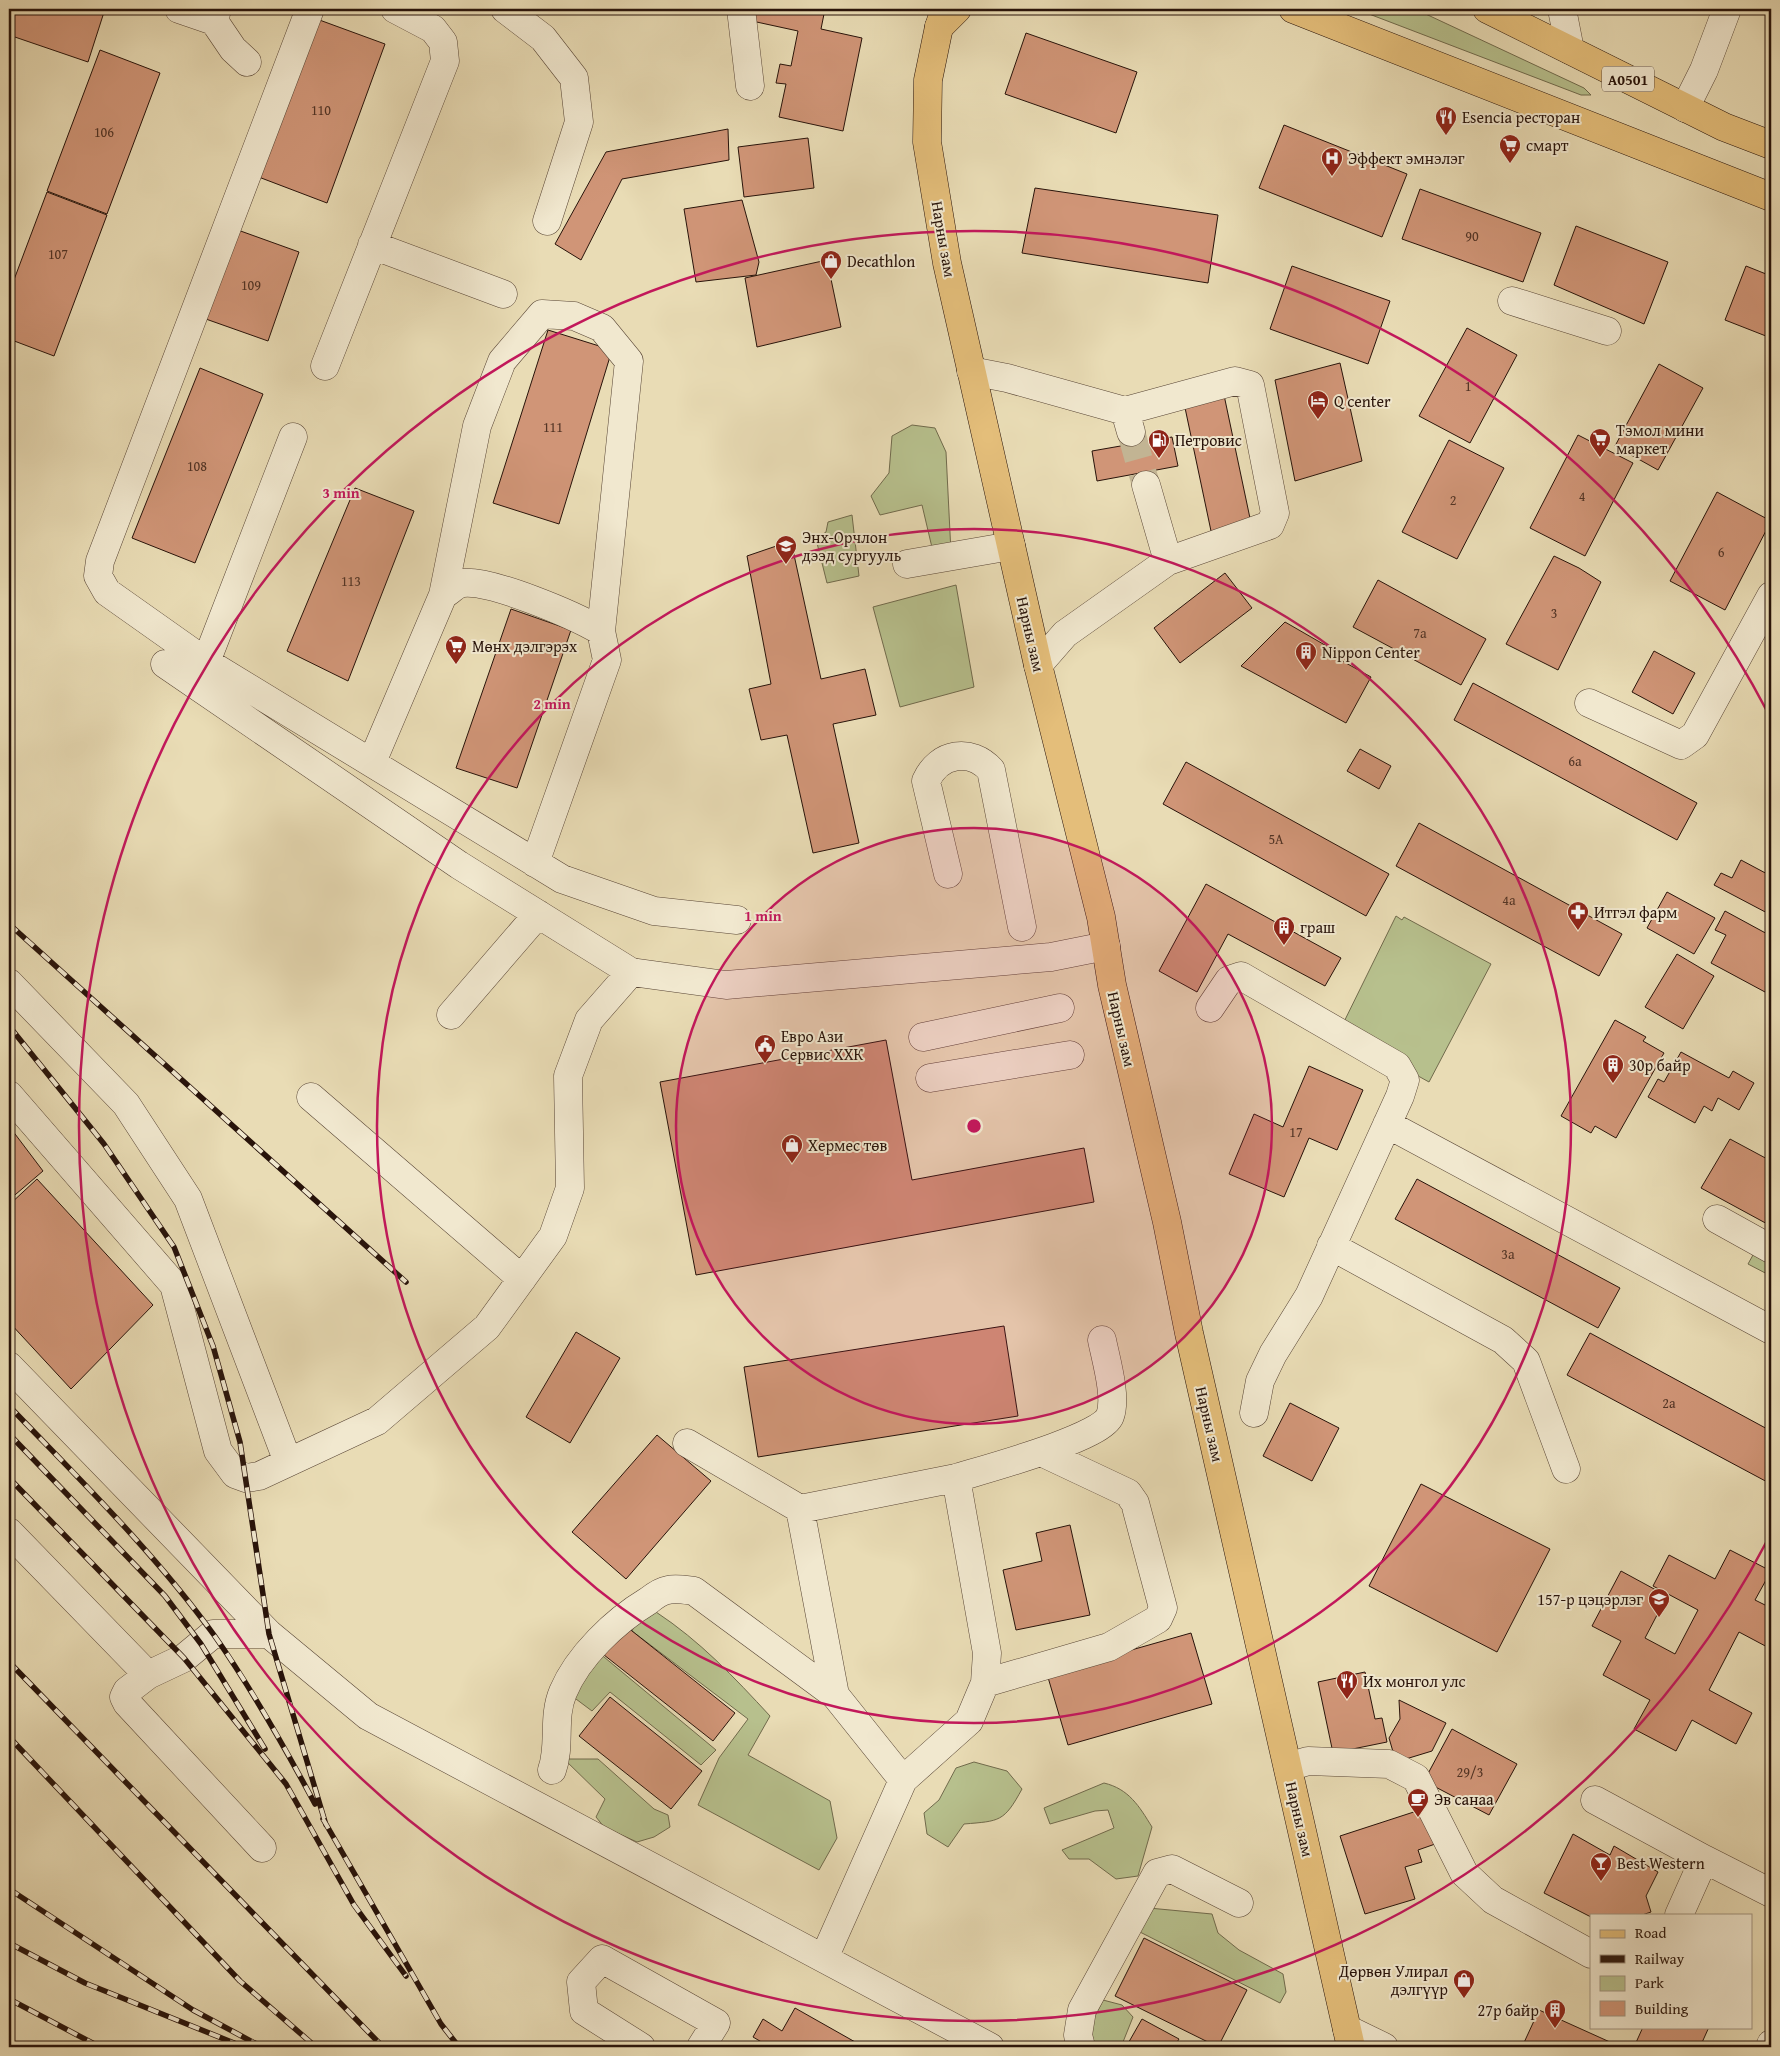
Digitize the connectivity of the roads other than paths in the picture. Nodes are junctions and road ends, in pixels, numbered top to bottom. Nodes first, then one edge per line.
1 (179, 9) edge
2 (310, 9) edge
3 (396, 9) edge
4 (505, 9) edge
5 (741, 9) edge
6 (1293, 9) edge
7 (1487, 9) edge
8 (1562, 9) edge
9 (1727, 9) edge
10 (945, 13) edge
11 (215, 15) edge
12 (1570, 50) junction
13 (247, 62) dead end
14 (750, 86) dead end
15 (1685, 108) junction
16 (1771, 145) edge
17 (1771, 197) edge
18 (547, 221) dead end
19 (372, 245) junction
20 (503, 294) dead end
21 (1512, 301) dead end
22 (1607, 331) dead end
23 (325, 366) dead end
24 (971, 371) junction
25 (293, 437) dead end
26 (1146, 485) tunnel mouth
27 (1011, 546) junction
28 (1168, 561) junction
29 (908, 564) dead end
30 (443, 596) junction
31 (1771, 596) edge
32 (601, 631) junction
33 (206, 662) junction
34 (165, 664) dead end
35 (1038, 665) junction
36 (1589, 703) dead end
37 (372, 762) junction
38 (535, 863) junction
39 (948, 874) dead end
40 (538, 914) junction
41 (737, 920) dead end
42 (1022, 927) dead end
43 (1106, 946) junction
44 (631, 972) junction
45 (9, 983) edge
46 (1060, 1008) dead end
47 (1210, 1008) dead end
48 (451, 1015) dead end
49 (923, 1037) dead end
50 (1070, 1055) dead end
51 (930, 1078) dead end
52 (9, 1095) edge
53 (310, 1097) dead end
54 (1387, 1124) junction
55 (1717, 1220) dead end
56 (1332, 1246) junction
57 (1771, 1249) edge
58 (522, 1279) junction
59 (1771, 1330) edge
60 (1102, 1340) dead end
61 (9, 1366) edge
62 (1254, 1413) dead end
63 (687, 1443) dead end
64 (1040, 1452) junction
65 (288, 1462) junction
66 (1566, 1469) dead end
67 (956, 1478) junction
68 (800, 1509) junction
69 (9, 1532) edge
70 (269, 1634) junction
71 (148, 1675) junction
72 (985, 1683) junction
73 (834, 1694) junction
74 (1288, 1767) junction
75 (552, 1770) dead end
76 (903, 1780) junction
77 (1595, 1800) dead end
78 (262, 1848) dead end
79 (1704, 1859) junction
80 (1771, 1893) edge
81 (1239, 1902) dead end
82 (1678, 1914) edge
83 (1590, 1953) edge
84 (824, 1958) junction
85 (1349, 2038) edge
86 (641, 2047) edge
87 (701, 2047) edge
88 (990, 2047) edge
89 (1081, 2047) edge
90 (1384, 2047) edge

1 - 11 street
2 - 33 street
3 - 19 street
4 - 18 street
5 - 14 street
6 - 17 main road
7 - 12 main road, A0501
8 - 12 street
9 - 15 street
10 - 24 main road, Нарны зам
11 - 13 street
12 - 15 main road, A0501
15 - 16 main road, A0501
19 - 20 street
19 - 23 street
21 - 22 street
24 - 27 main road, Нарны зам
24 - 28 street
25 - 33 street
26 - 28 street
27 - 29 street
27 - 35 main road, Нарны зам
28 - 35 street
30 - 32 street
30 - 32 street
30 - 37 street
31 - 36 street
32 - 38 street
33 - 37 street
34 - 40 street
35 - 43 main road, Нарны зам
37 - 38 street
38 - 41 street
39 - 42 street
40 - 44 street
40 - 48 street
43 - 44 street
43 - 74 main road, Нарны зам
44 - 58 street
45 - 65 street
46 - 49 street
47 - 54 street
50 - 51 street
52 - 65 street
53 - 58 street
54 - 56 street
54 - 59 street
55 - 57 street
56 - 62 street
56 - 66 street
58 - 65 street
60 - 64 street
61 - 70 street
63 - 68 street
64 - 67 street
64 - 72 street
67 - 68 street
67 - 72 street
68 - 73 street
69 - 71 street
70 - 71 street
70 - 84 street
71 - 78 street
72 - 76 street
73 - 75 street
73 - 76 street
74 - 83 street
74 - 85 main road, Нарны зам
76 - 84 street
77 - 79 street
79 - 80 street
79 - 82 street
81 - 89 street
84 - 88 street
85 - 90 street
86 - 87 street

